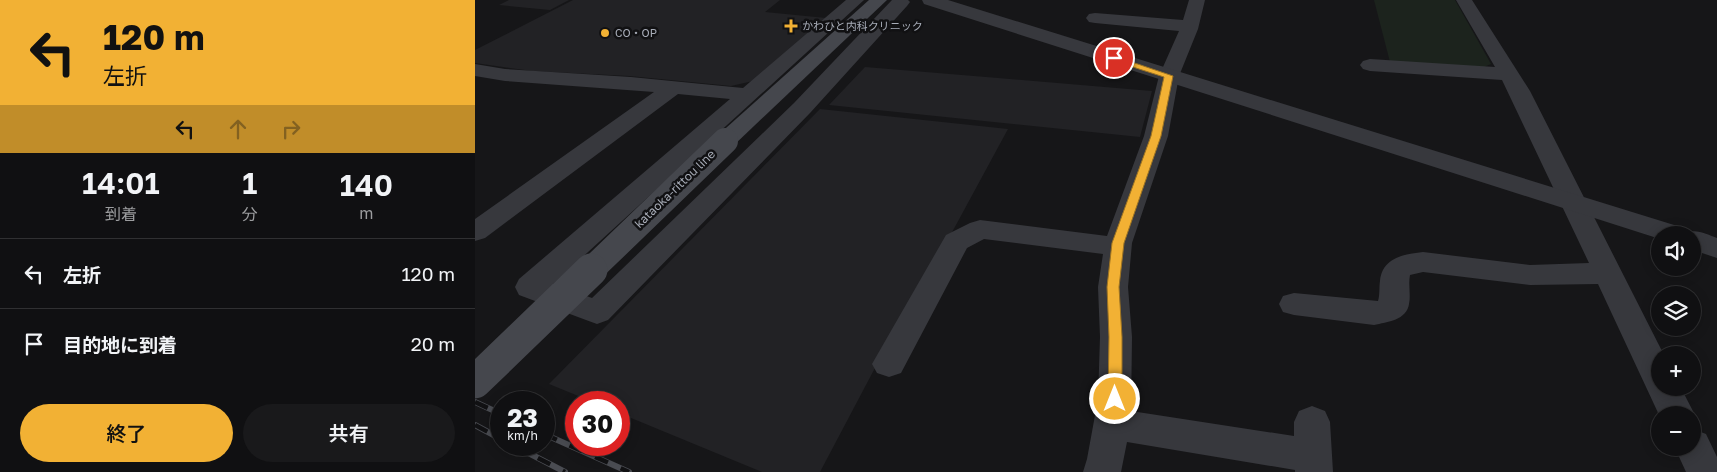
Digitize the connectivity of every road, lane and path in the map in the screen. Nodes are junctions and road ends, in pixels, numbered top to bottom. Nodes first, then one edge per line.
1 (856, 0) edge
2 (879, 0) edge
3 (899, 0) edge
4 (930, 0) edge
5 (1197, 0) edge
6 (1464, 0) edge
7 (1095, 18) dead end
8 (1189, 26) junction
9 (1370, 65) dead end
10 (475, 70) edge
11 (1508, 74) junction
12 (1169, 76) junction
13 (673, 88) junction
14 (748, 95) junction
15 (655, 176) junction
16 (724, 186) junction
17 (1572, 202) junction
18 (1651, 227) edge
19 (475, 232) edge
20 (1701, 243) edge
21 (1118, 247) junction
22 (1717, 248) edge
23 (1608, 273) junction
24 (1294, 304) dead end
25 (1651, 361) edge
26 (889, 364) dead end
27 (475, 382) edge
28 (1111, 424) junction
29 (1313, 450) edge
30 (1698, 456) edge
31 (1102, 472) edge
32 (1705, 472) edge

1 - 14 street
2 - 27 main road, kataoka-rittou line, bridge
3 - 16 street
4 - 12 street
5 - 8 street
6 - 11 street
7 - 8 street
8 - 12 street
9 - 11 street
10 - 13 street
11 - 17 street
12 - 17 street
12 - 21 street
13 - 14 street
13 - 19 street
14 - 15 street
15 - 16 street
15 - 16 street
17 - 18 street
17 - 23 street
20 - 22 street
21 - 26 street
21 - 28 street
23 - 24 street
23 - 25 street
28 - 29 street
28 - 31 street
30 - 32 street

